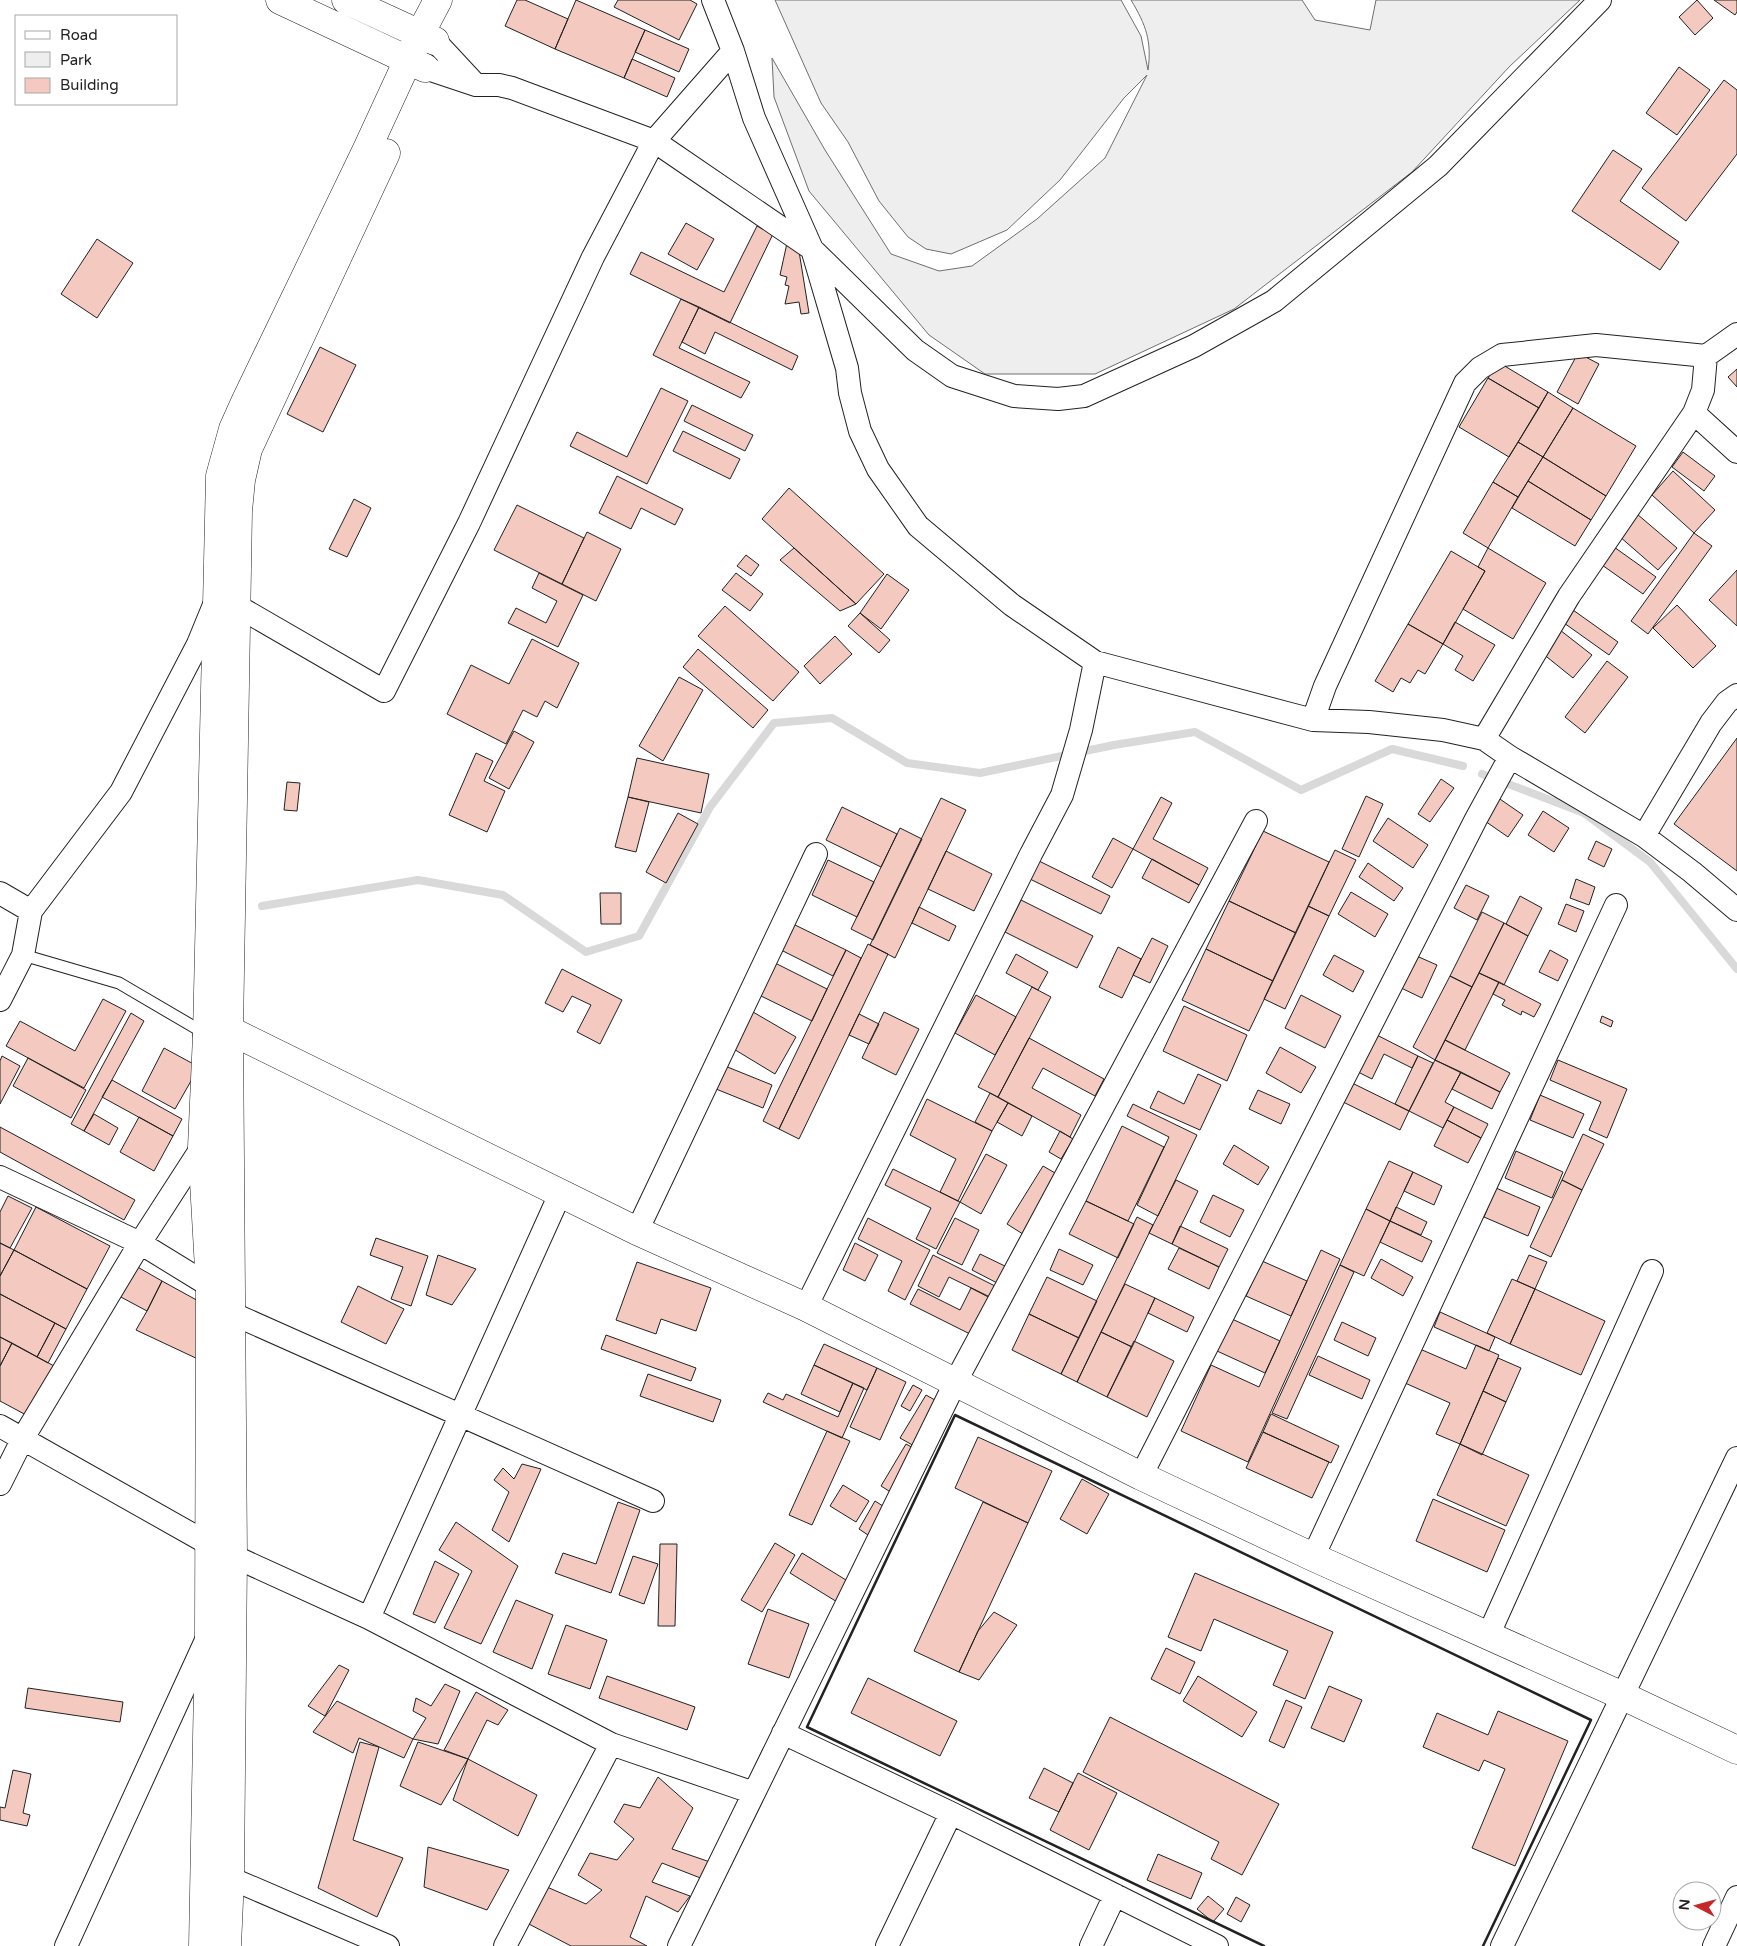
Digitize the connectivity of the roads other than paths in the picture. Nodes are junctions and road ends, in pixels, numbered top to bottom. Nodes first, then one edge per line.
1 (280, 0) edge
2 (346, 0) edge
3 (438, 0) edge
4 (458, 0) edge
5 (713, 0) edge
6 (1600, 0) edge
7 (428, 37) junction
8 (733, 51) junction
9 (416, 64) junction
10 (476, 85) junction
11 (654, 141) junction
12 (812, 248) junction
13 (1737, 334) edge
14 (1706, 356) junction
15 (1694, 412) junction
16 (1737, 452) edge
17 (227, 602) junction
18 (1095, 662) junction
19 (1737, 695) edge
20 (1312, 720) junction
21 (1484, 739) junction
22 (1510, 757) junction
23 (1256, 821) dead end
24 (1644, 836) junction
25 (816, 854) dead end
26 (0, 893) edge
27 (1616, 905) dead end
28 (1737, 910) edge
29 (30, 911) junction
30 (23, 955) junction
31 (0, 1000) edge
32 (218, 1032) junction
33 (202, 1147) junction
34 (0, 1177) edge
35 (560, 1194) junction
36 (637, 1231) junction
37 (140, 1243) junction
38 (1652, 1271) dead end
39 (210, 1286) junction
40 (806, 1307) junction
41 (231, 1313) junction
42 (956, 1381) junction
43 (460, 1415) junction
44 (0, 1426) edge
45 (23, 1438) junction
46 (1737, 1458) edge
47 (1141, 1476) junction
48 (0, 1484) edge
49 (653, 1501) dead end
50 (209, 1544) junction
51 (233, 1556) junction
52 (1313, 1557) junction
53 (369, 1618) junction
54 (209, 1635) junction
55 (1488, 1636) junction
56 (1624, 1696) junction
57 (783, 1733) junction
58 (611, 1744) junction
59 (1737, 1750) edge
60 (754, 1793) junction
61 (951, 1813) junction
62 (230, 1878) junction
63 (1115, 1895) junction
64 (1737, 1897) edge
65 (66, 1946) edge
66 (203, 1946) edge
67 (227, 1946) edge
68 (388, 1946) edge
69 (505, 1946) edge
70 (679, 1946) edge
71 (887, 1946) edge
72 (1091, 1946) edge
73 (1217, 1946) edge
74 (1502, 1946) edge
75 (1714, 1946) edge

1 - 9 main road
2 - 7 main road
3 - 7 main road
4 - 7 main road
5 - 8 street
6 - 12 street
7 - 9 main road
7 - 10 street
8 - 11 street
8 - 12 street
9 - 10 street
9 - 17 main road
10 - 11 street
11 - 12 street
11 - 17 street
12 - 18 street
13 - 14 street
14 - 15 street
14 - 20 street
15 - 16 street
15 - 21 street
17 - 29 street
17 - 32 main road
18 - 20 street
18 - 40 street
19 - 24 street
20 - 21 street
21 - 22 street
22 - 24 street
22 - 47 street
23 - 42 street
24 - 28 street
25 - 36 street
26 - 29 street
27 - 52 street
29 - 30 street
30 - 31 street
30 - 32 lane
32 - 33 main road
32 - 35 main road
32 - 41 main road
33 - 37 street
33 - 39 main road
34 - 37 street
35 - 36 main road
35 - 43 street
36 - 40 main road
37 - 39 street
37 - 45 street
38 - 55 street
39 - 41 street
39 - 50 main road
40 - 42 main road
41 - 43 street
41 - 51 main road
42 - 47 main road
42 - 57 street
43 - 49 street
43 - 53 street
44 - 45 street
45 - 48 street
45 - 50 street
46 - 56 street
47 - 52 main road
50 - 54 main road
51 - 53 street
51 - 62 main road
52 - 55 main road
53 - 58 street
54 - 65 street
54 - 66 main road
55 - 56 main road
56 - 59 main road
56 - 74 street
57 - 60 street
57 - 61 street
58 - 60 street
58 - 69 street
60 - 70 street
61 - 63 street
61 - 71 street
62 - 67 main road
62 - 68 street
63 - 72 street
63 - 73 street
64 - 75 street

